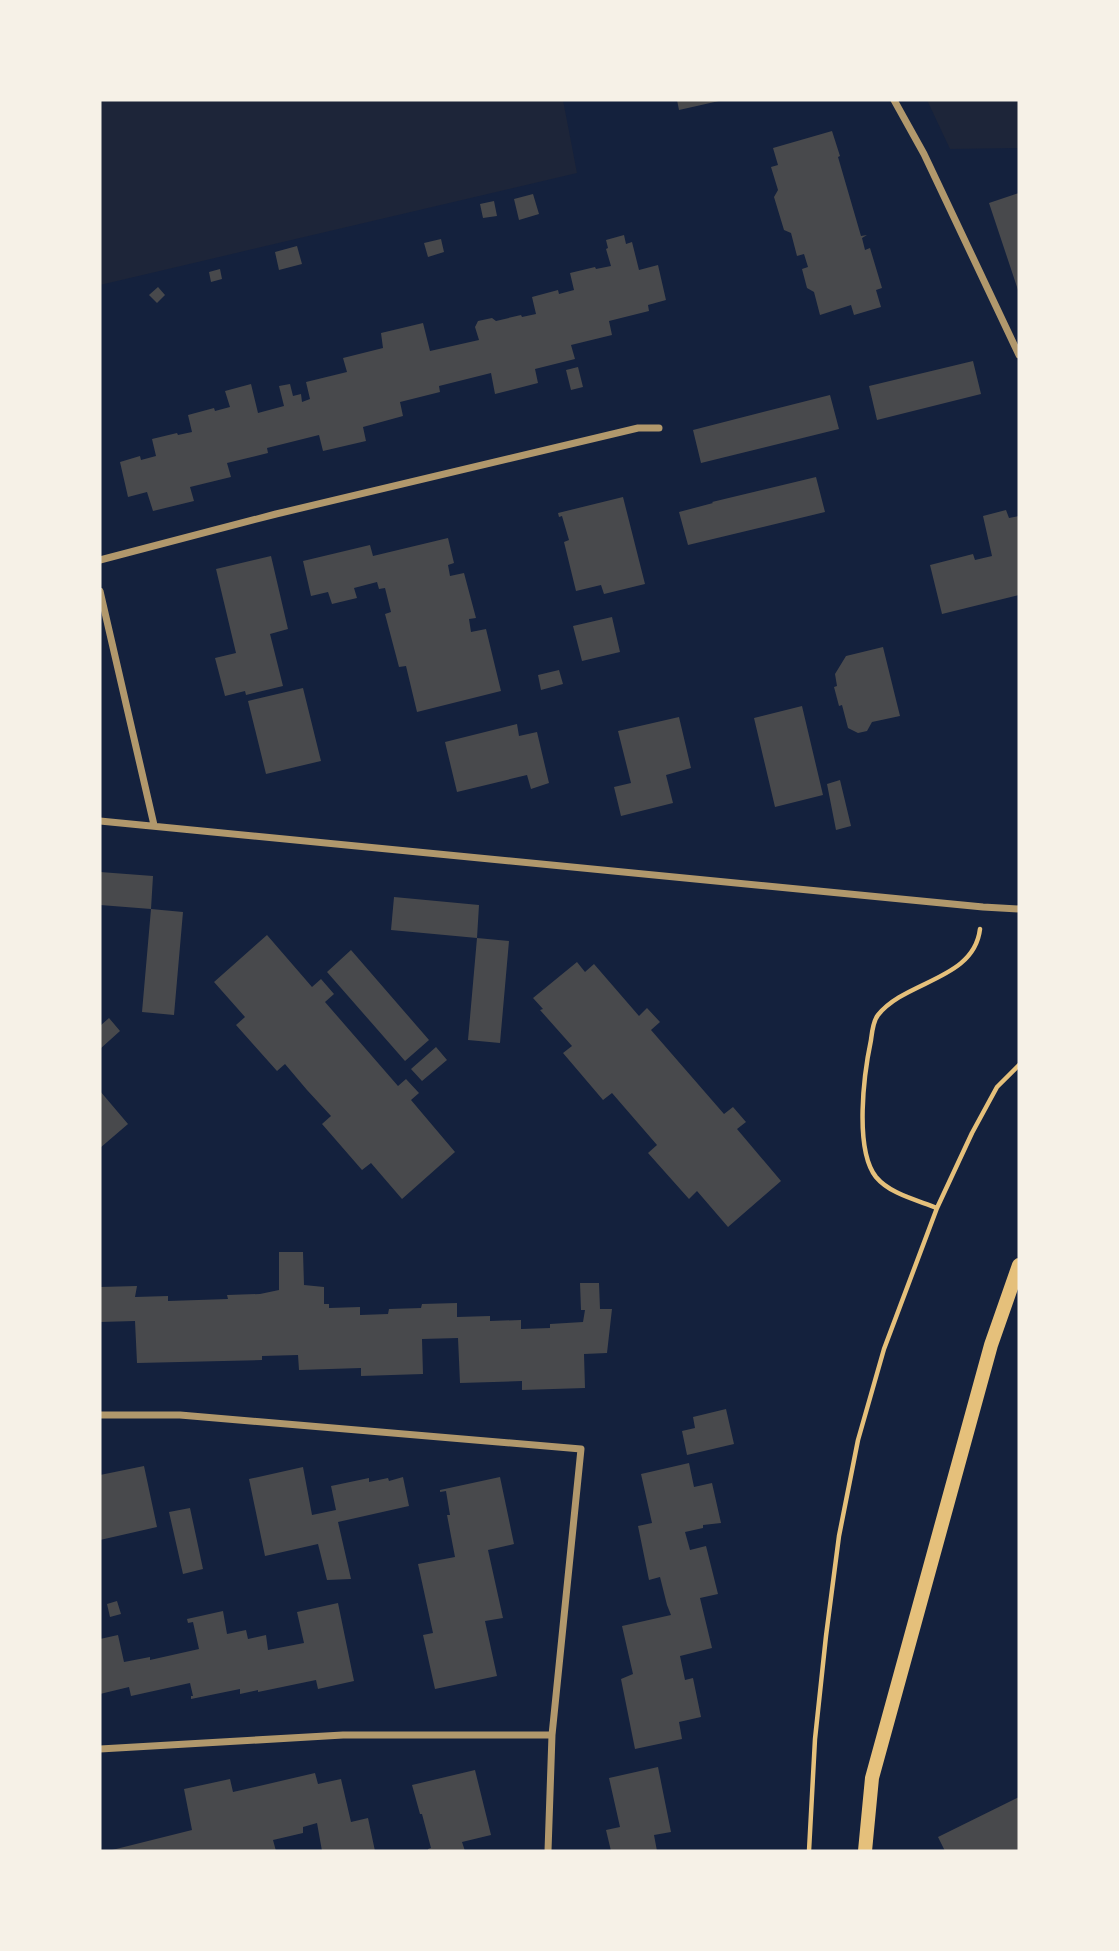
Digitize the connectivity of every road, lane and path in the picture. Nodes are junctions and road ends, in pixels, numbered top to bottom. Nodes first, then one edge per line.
1 (894, 100) edge
2 (1019, 355) edge
3 (659, 428) dead end
4 (100, 560) edge
5 (100, 591) edge
6 (100, 821) edge
7 (155, 825) junction
8 (983, 907) junction
9 (1019, 909) edge
10 (1019, 1065) edge
11 (937, 1208) junction
12 (1019, 1265) edge
13 (100, 1415) edge
14 (552, 1735) junction
15 (100, 1749) edge
16 (548, 1851) edge
17 (808, 1851) edge
18 (865, 1851) edge

1 - 2 street
3 - 4 street
5 - 7 street
6 - 7 street
7 - 8 street
8 - 9 street
8 - 11 path
10 - 11 path
11 - 17 path
12 - 18 main road
13 - 14 street
14 - 15 street
14 - 16 street

